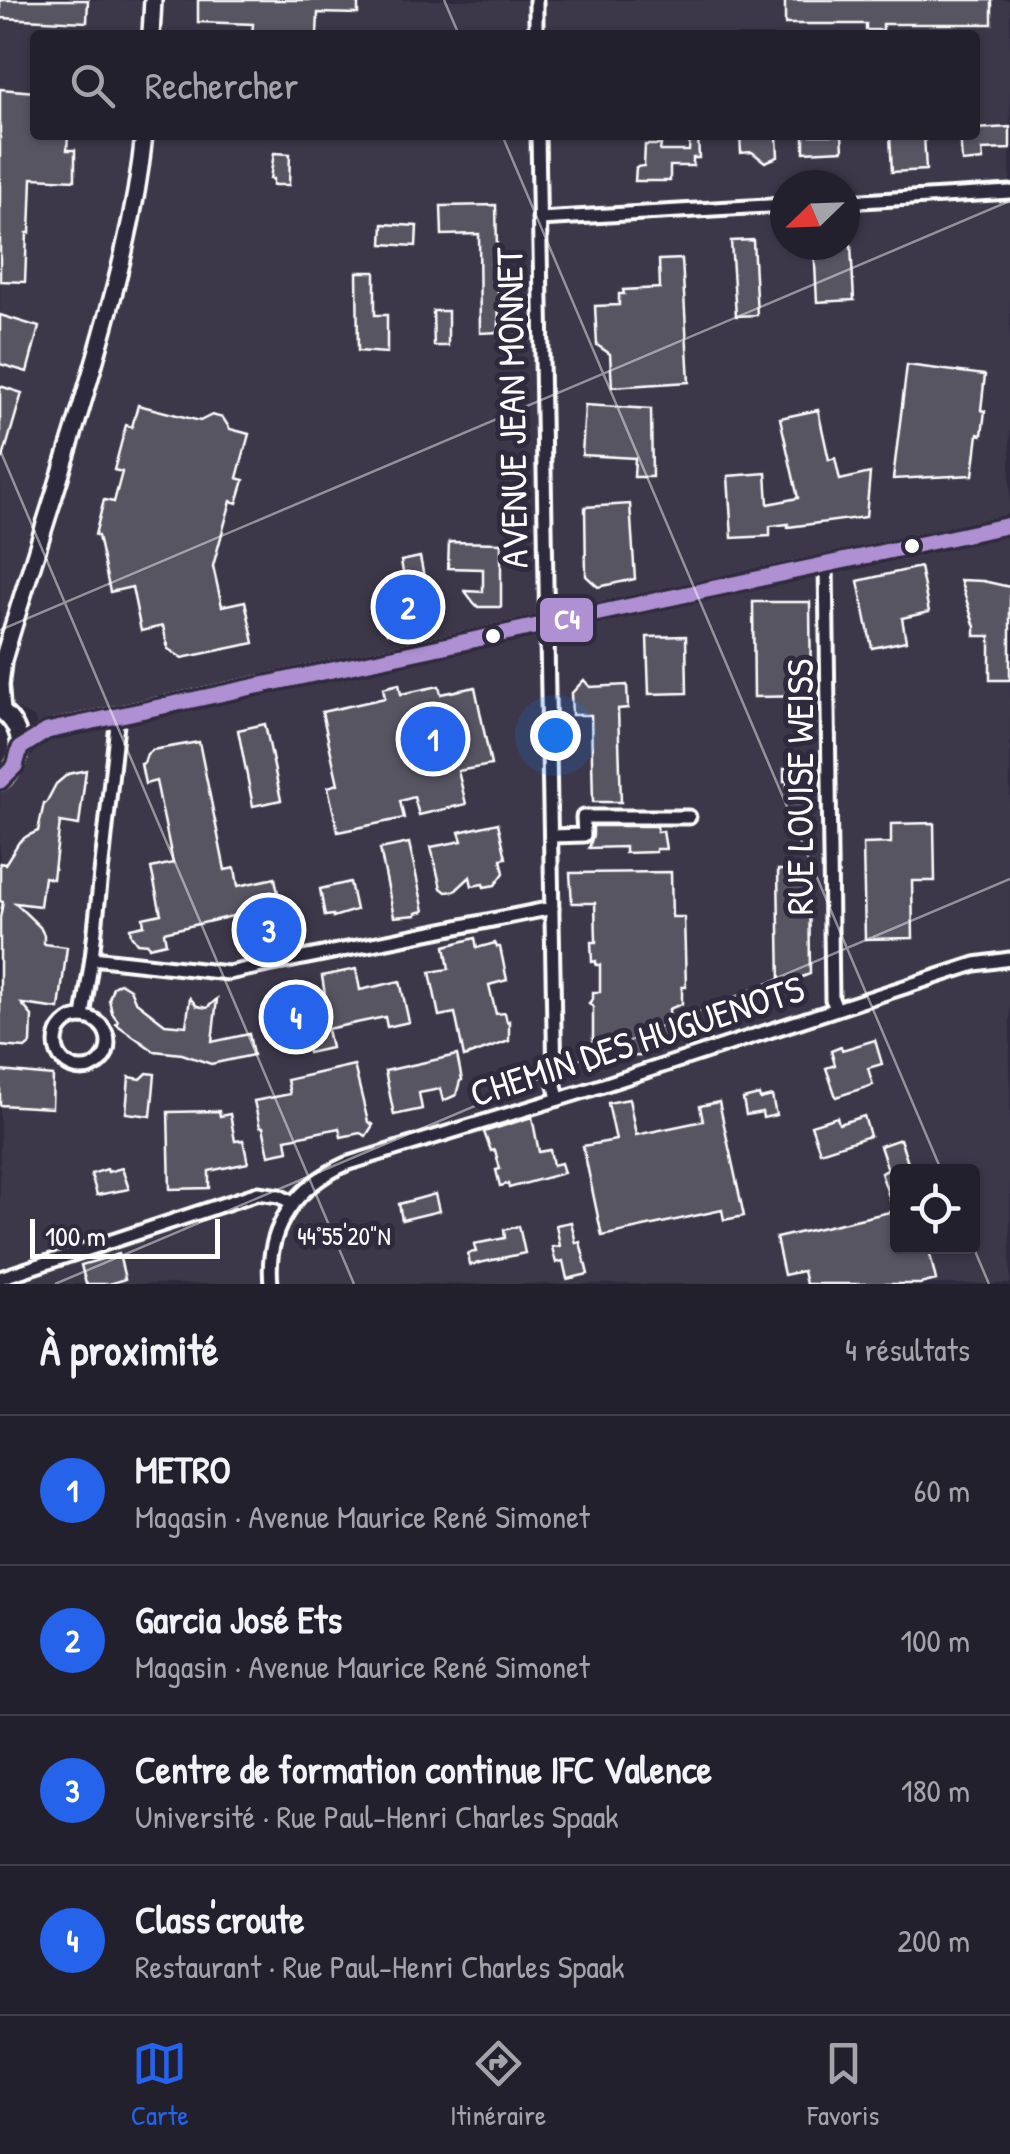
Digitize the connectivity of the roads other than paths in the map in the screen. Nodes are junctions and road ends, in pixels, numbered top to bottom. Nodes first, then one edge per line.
1 (153, 0) edge
2 (536, 0) edge
3 (152, 30) edge
4 (536, 30) edge
5 (143, 140) edge
6 (538, 140) edge
7 (1010, 192) edge
8 (860, 201) edge
9 (770, 206) edge
10 (539, 219) junction
11 (1010, 525) edge
12 (826, 564) junction
13 (546, 624) junction
14 (2, 663) edge
15 (1, 710) edge
16 (118, 715) junction
17 (16, 726) junction
18 (47, 731) junction
19 (20, 748) junction
20 (0, 780) edge
21 (689, 817) dead end
22 (551, 836) junction
23 (552, 908) junction
24 (92, 958) junction
25 (1010, 958) edge
26 (836, 1008) junction
27 (83, 1017) junction
28 (558, 1099) junction
29 (293, 1203) junction
30 (0, 1278) edge
31 (271, 1284) edge

1 - 3 main road
2 - 4 street
5 - 14 main road
6 - 10 street, AVENUE JEAN MONNET
7 - 8 street
9 - 10 street
10 - 13 street, AVENUE JEAN MONNET
11 - 12 street
12 - 13 street
12 - 26 street, RUE LOUISE WEISS
13 - 16 street
13 - 22 street, AVENUE JEAN MONNET
14 - 15 main road
15 - 17 main road
16 - 18 street
16 - 24 street
17 - 18 street
17 - 19 main road
18 - 19 street
19 - 20 main road
21 - 22 street
22 - 23 street, AVENUE JEAN MONNET
23 - 24 street
23 - 28 street, AVENUE JEAN MONNET
24 - 27 street
25 - 26 street, CHEMIN DES HUGUENOTS
26 - 28 street, CHEMIN DES HUGUENOTS
27 - 27 street
28 - 29 street, CHEMIN DES HUGUENOTS
29 - 30 street
29 - 31 street, CHEMIN DES HUGUENOTS

